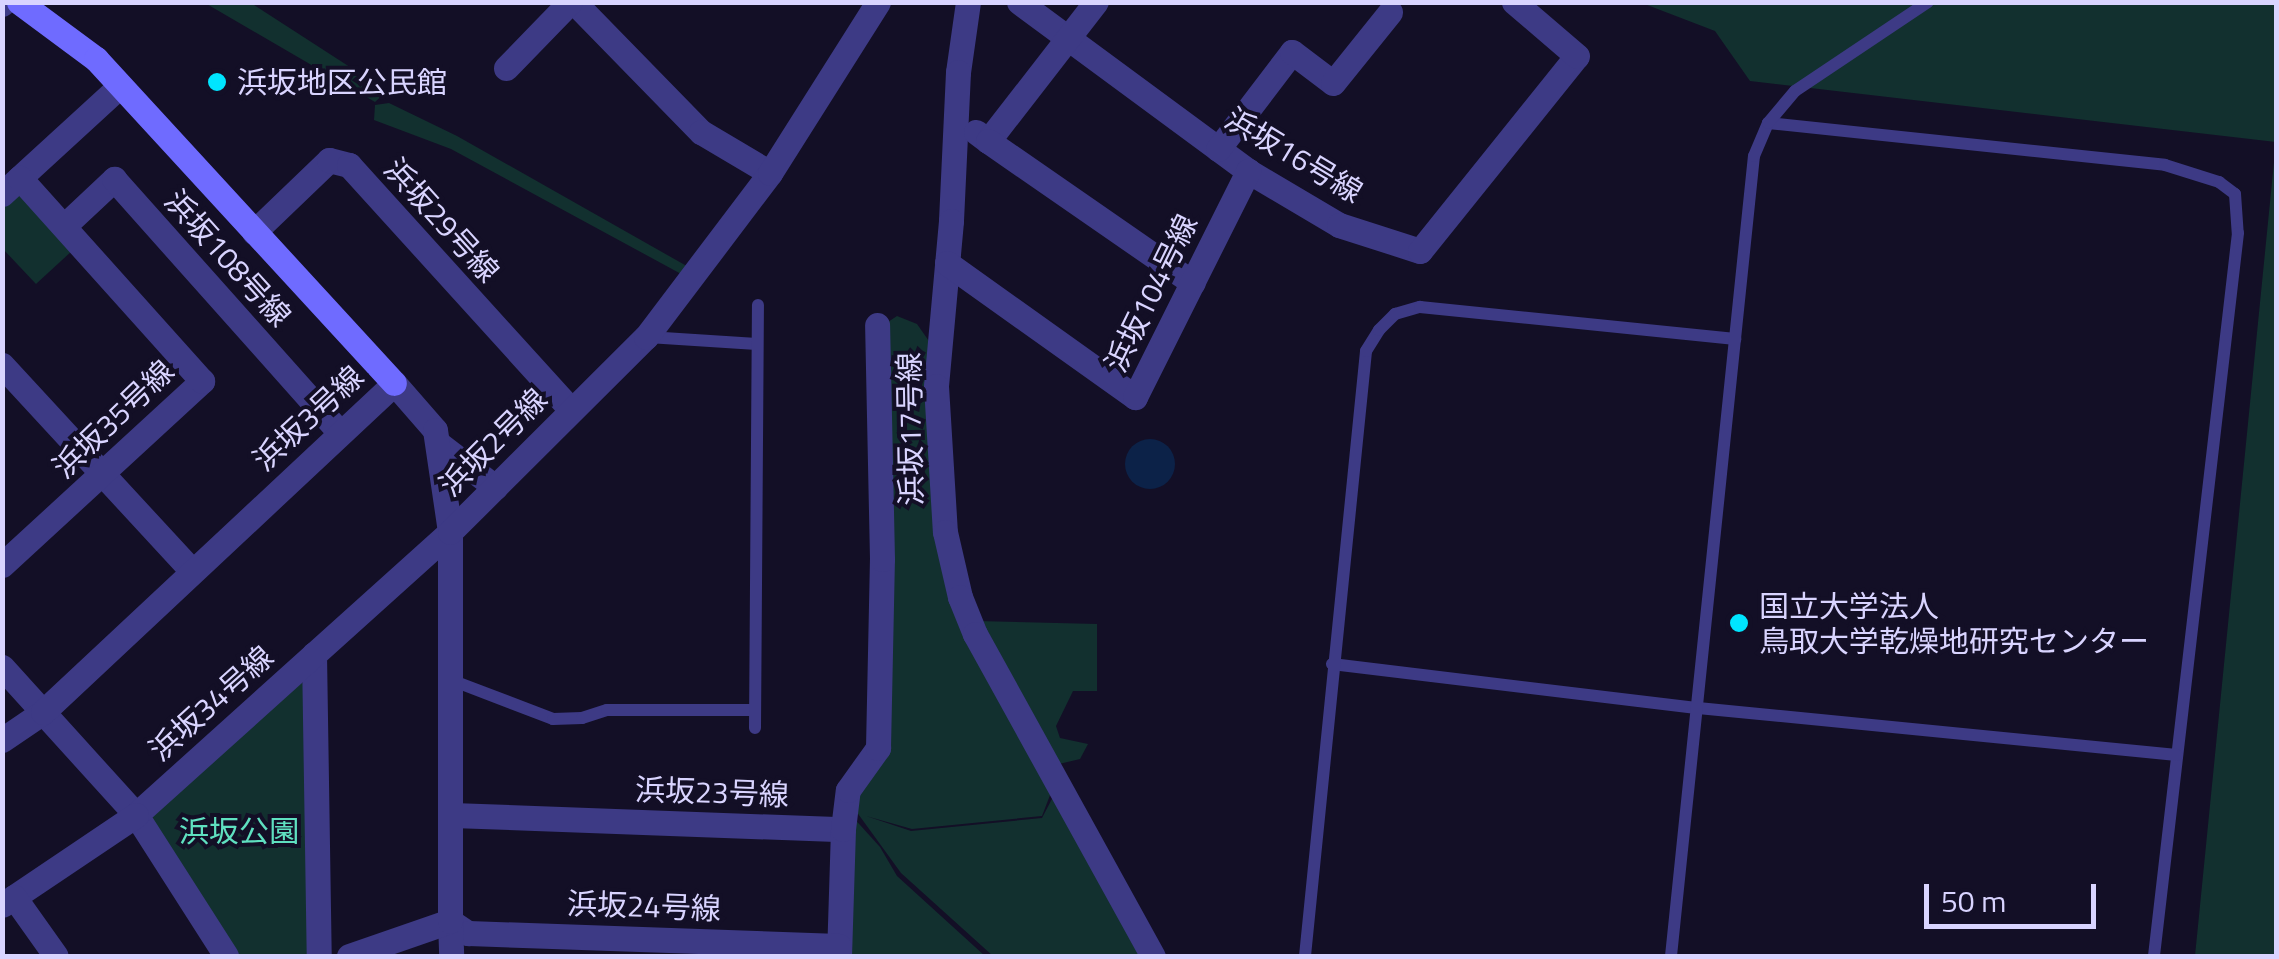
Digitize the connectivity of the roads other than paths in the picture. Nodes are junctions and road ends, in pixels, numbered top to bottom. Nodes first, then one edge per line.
1 (19, 2) edge
2 (878, 2) edge
3 (968, 2) edge
4 (1019, 2) edge
5 (1096, 2) edge
6 (1514, 2) edge
7 (1928, 2) edge
8 (564, 5) edge
9 (1390, 12) dead end
10 (1066, 38) junction
11 (506, 68) dead end
12 (120, 86) junction
13 (956, 119) junction
14 (1768, 123) junction
15 (988, 141) junction
16 (1218, 149) junction
17 (1248, 170) junction
18 (770, 173) junction
19 (11, 186) edge
20 (64, 226) junction
21 (254, 232) junction
22 (948, 263) junction
23 (1193, 283) junction
24 (758, 305) dead end
25 (877, 326) dead end
26 (646, 337) junction
27 (1735, 340) junction
28 (758, 344) junction
29 (8, 381) edge
30 (394, 383) junction
31 (570, 410) junction
32 (340, 433) junction
33 (439, 444) junction
34 (104, 476) junction
35 (495, 487) junction
36 (450, 532) junction
37 (2, 565) edge
38 (191, 570) junction
39 (314, 654) junction
40 (1332, 664) junction
41 (2, 668) edge
42 (451, 680) junction
43 (1698, 708) junction
44 (755, 710) junction
45 (43, 712) junction
46 (754, 728) dead end
47 (2, 740) edge
48 (2177, 755) junction
49 (136, 815) junction
50 (452, 815) junction
51 (842, 829) junction
52 (8, 901) edge
53 (450, 920) junction
54 (839, 951) edge
55 (56, 956) edge
56 (226, 956) edge
57 (319, 956) edge
58 (349, 956) edge
59 (451, 956) edge
60 (1153, 956) edge
61 (1305, 956) edge
62 (1672, 956) edge
63 (2154, 956) edge

1 - 12 street, 浜坂3号線
2 - 18 street, 浜坂2号線
3 - 13 street, 浜坂17号線
4 - 10 street, 浜坂16号線
5 - 10 street
6 - 17 street, 浜坂16号線
7 - 14 lane
8 - 11 street
8 - 18 street
9 - 16 street
10 - 15 street
10 - 16 street, 浜坂16号線
12 - 19 street
12 - 21 street, 浜坂3号線
13 - 15 street
13 - 22 street, 浜坂17号線
14 - 27 lane
14 - 48 lane
15 - 23 street
16 - 17 street, 浜坂16号線
17 - 23 street, 浜坂104号線
18 - 26 street, 浜坂2号線
19 - 20 street, 浜坂35号線
20 - 32 street, 浜坂108号線
20 - 34 street, 浜坂35号線
21 - 30 street, 浜坂3号線
21 - 31 street, 浜坂29号線
22 - 23 street, 浜坂104号線
22 - 60 street, 浜坂17号線
24 - 28 lane
25 - 51 street
26 - 28 lane
26 - 31 street, 浜坂2号線
27 - 40 lane
27 - 43 lane
28 - 44 lane
29 - 34 street
30 - 32 street, 浜坂3号線
30 - 33 street
31 - 35 street, 浜坂2号線
32 - 38 street, 浜坂3号線
33 - 35 street
33 - 36 street
34 - 37 street, 浜坂35号線
34 - 38 street
35 - 36 street, 浜坂2号線
36 - 39 street, 浜坂34号線
36 - 42 street, 浜坂2号線
38 - 45 street, 浜坂3号線
39 - 49 street, 浜坂34号線
39 - 57 street
40 - 43 lane
40 - 61 lane
41 - 45 street
42 - 44 lane
42 - 50 street, 浜坂2号線
43 - 48 lane
43 - 62 lane
44 - 46 lane
45 - 47 street, 浜坂3号線
45 - 49 street
48 - 63 lane
49 - 52 street, 浜坂34号線
49 - 56 street
50 - 51 street, 浜坂23号線
50 - 53 street, 浜坂2号線
51 - 54 street
52 - 55 street
53 - 54 street, 浜坂24号線
53 - 58 street
53 - 59 street, 浜坂2号線

